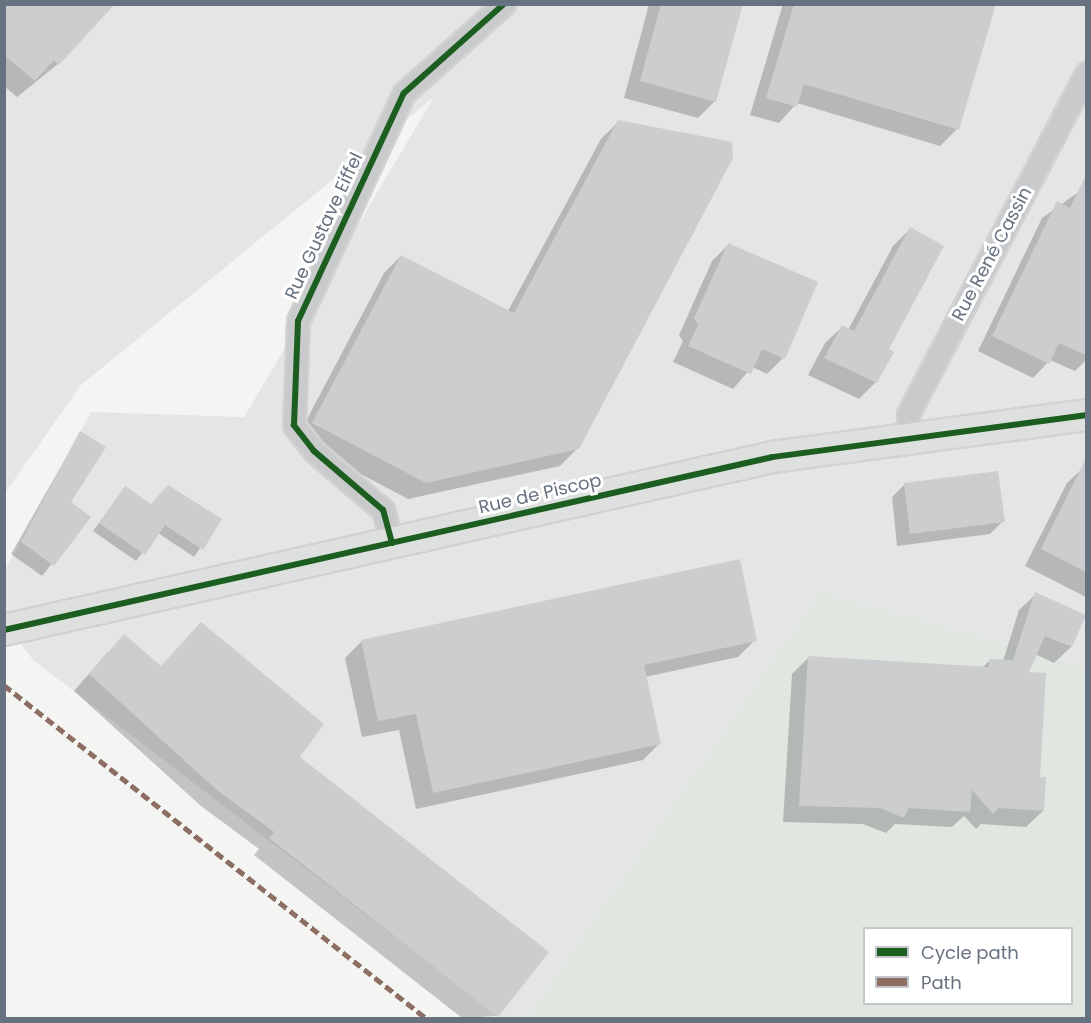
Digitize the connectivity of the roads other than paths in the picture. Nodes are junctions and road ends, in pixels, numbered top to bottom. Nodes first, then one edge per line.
1 (504, 4) edge
2 (1086, 74) edge
3 (1086, 415) edge
4 (910, 436) junction
5 (392, 543) junction
6 (4, 630) edge

1 - 5 street, Rue Gustave Eiffel
2 - 4 street, Rue René Cassin
3 - 4 street, Rue de Piscop
4 - 5 street, Rue de Piscop
5 - 6 street, Rue de Piscop

